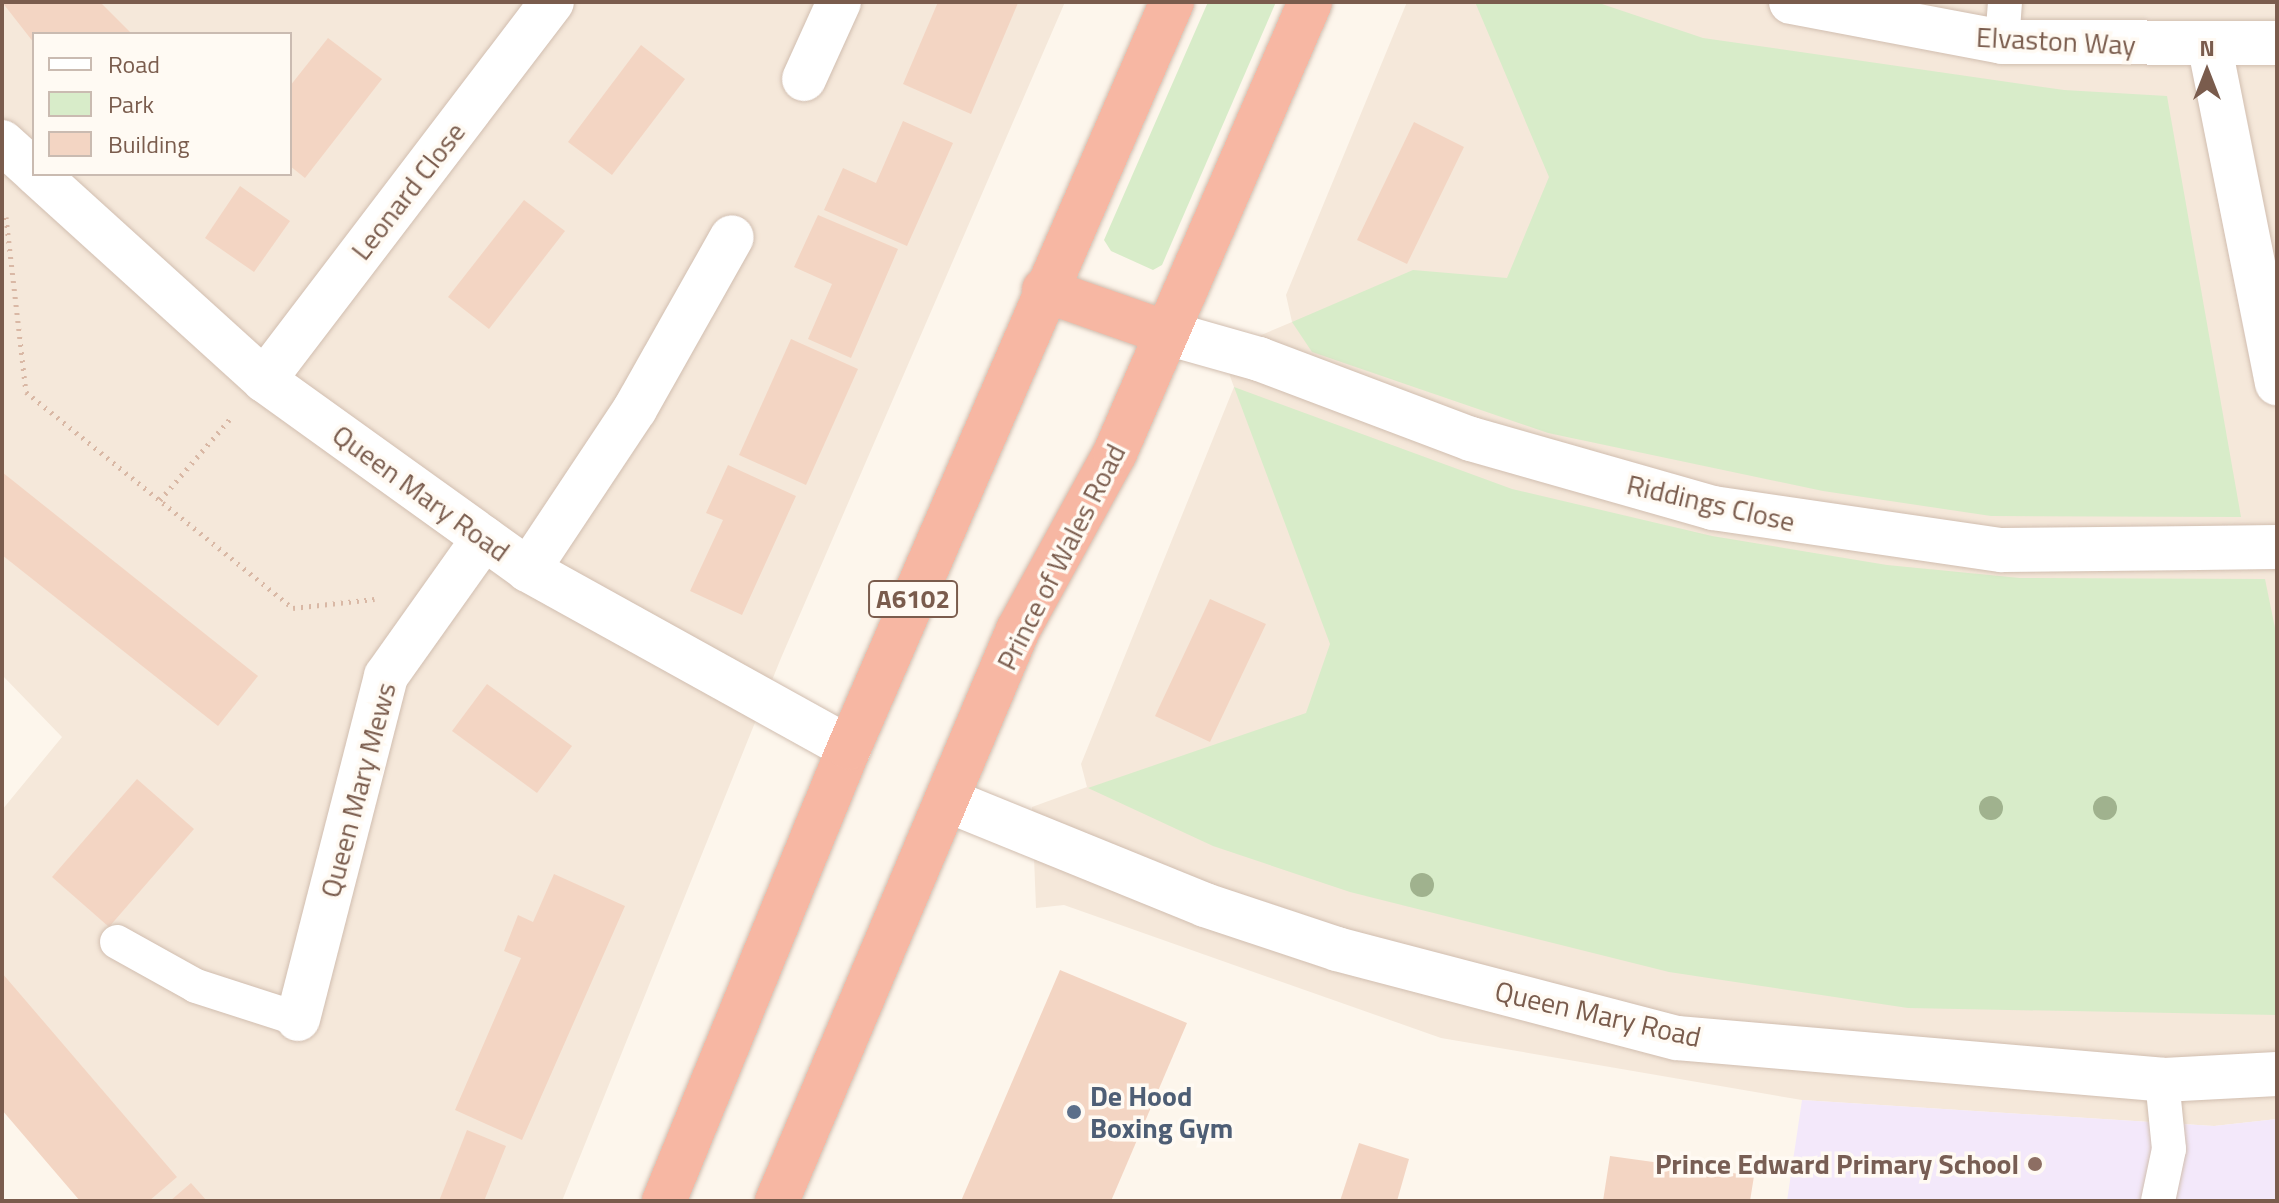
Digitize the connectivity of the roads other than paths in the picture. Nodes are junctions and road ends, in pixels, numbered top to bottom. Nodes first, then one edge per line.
1 (552, 2) edge
2 (839, 2) edge
3 (1172, 2) edge
4 (1310, 2) edge
5 (1791, 2) edge
6 (2004, 22) edge
7 (2277, 43) edge
8 (2210, 48) junction
9 (804, 79) dead end
10 (2, 142) edge
11 (32, 170) edge
12 (38, 176) edge
13 (732, 237) dead end
14 (1044, 290) junction
15 (1167, 333) junction
16 (264, 380) junction
17 (2277, 383) edge
18 (484, 538) junction
19 (2277, 547) edge
20 (528, 570) junction
21 (849, 748) junction
22 (949, 801) junction
23 (117, 942) dead end
24 (298, 1019) joint
25 (2277, 1074) edge
26 (2162, 1080) junction
27 (664, 1201) edge
28 (777, 1201) edge
29 (2158, 1201) edge

1 - 16 street, Leonard Close
2 - 9 street
3 - 14 highway, A6102
4 - 15 highway, Prince of Wales Road
5 - 6 street, Elvaston Way
6 - 8 street, Elvaston Way
7 - 8 street, Elvaston Way
8 - 17 street
10 - 11 street, Queen Mary Road
12 - 16 street, Queen Mary Road
13 - 20 street
14 - 15 highway
14 - 21 highway, A6102
15 - 19 street, Riddings Close
15 - 22 highway, Prince of Wales Road
16 - 18 street, Queen Mary Road
18 - 20 street, Queen Mary Road
18 - 24 street, Queen Mary Mews
20 - 21 street, Queen Mary Road
21 - 27 highway, A6102
22 - 26 street, Queen Mary Road
22 - 28 highway, Prince of Wales Road
23 - 24 lane
25 - 26 street, Queen Mary Road
26 - 29 lane

